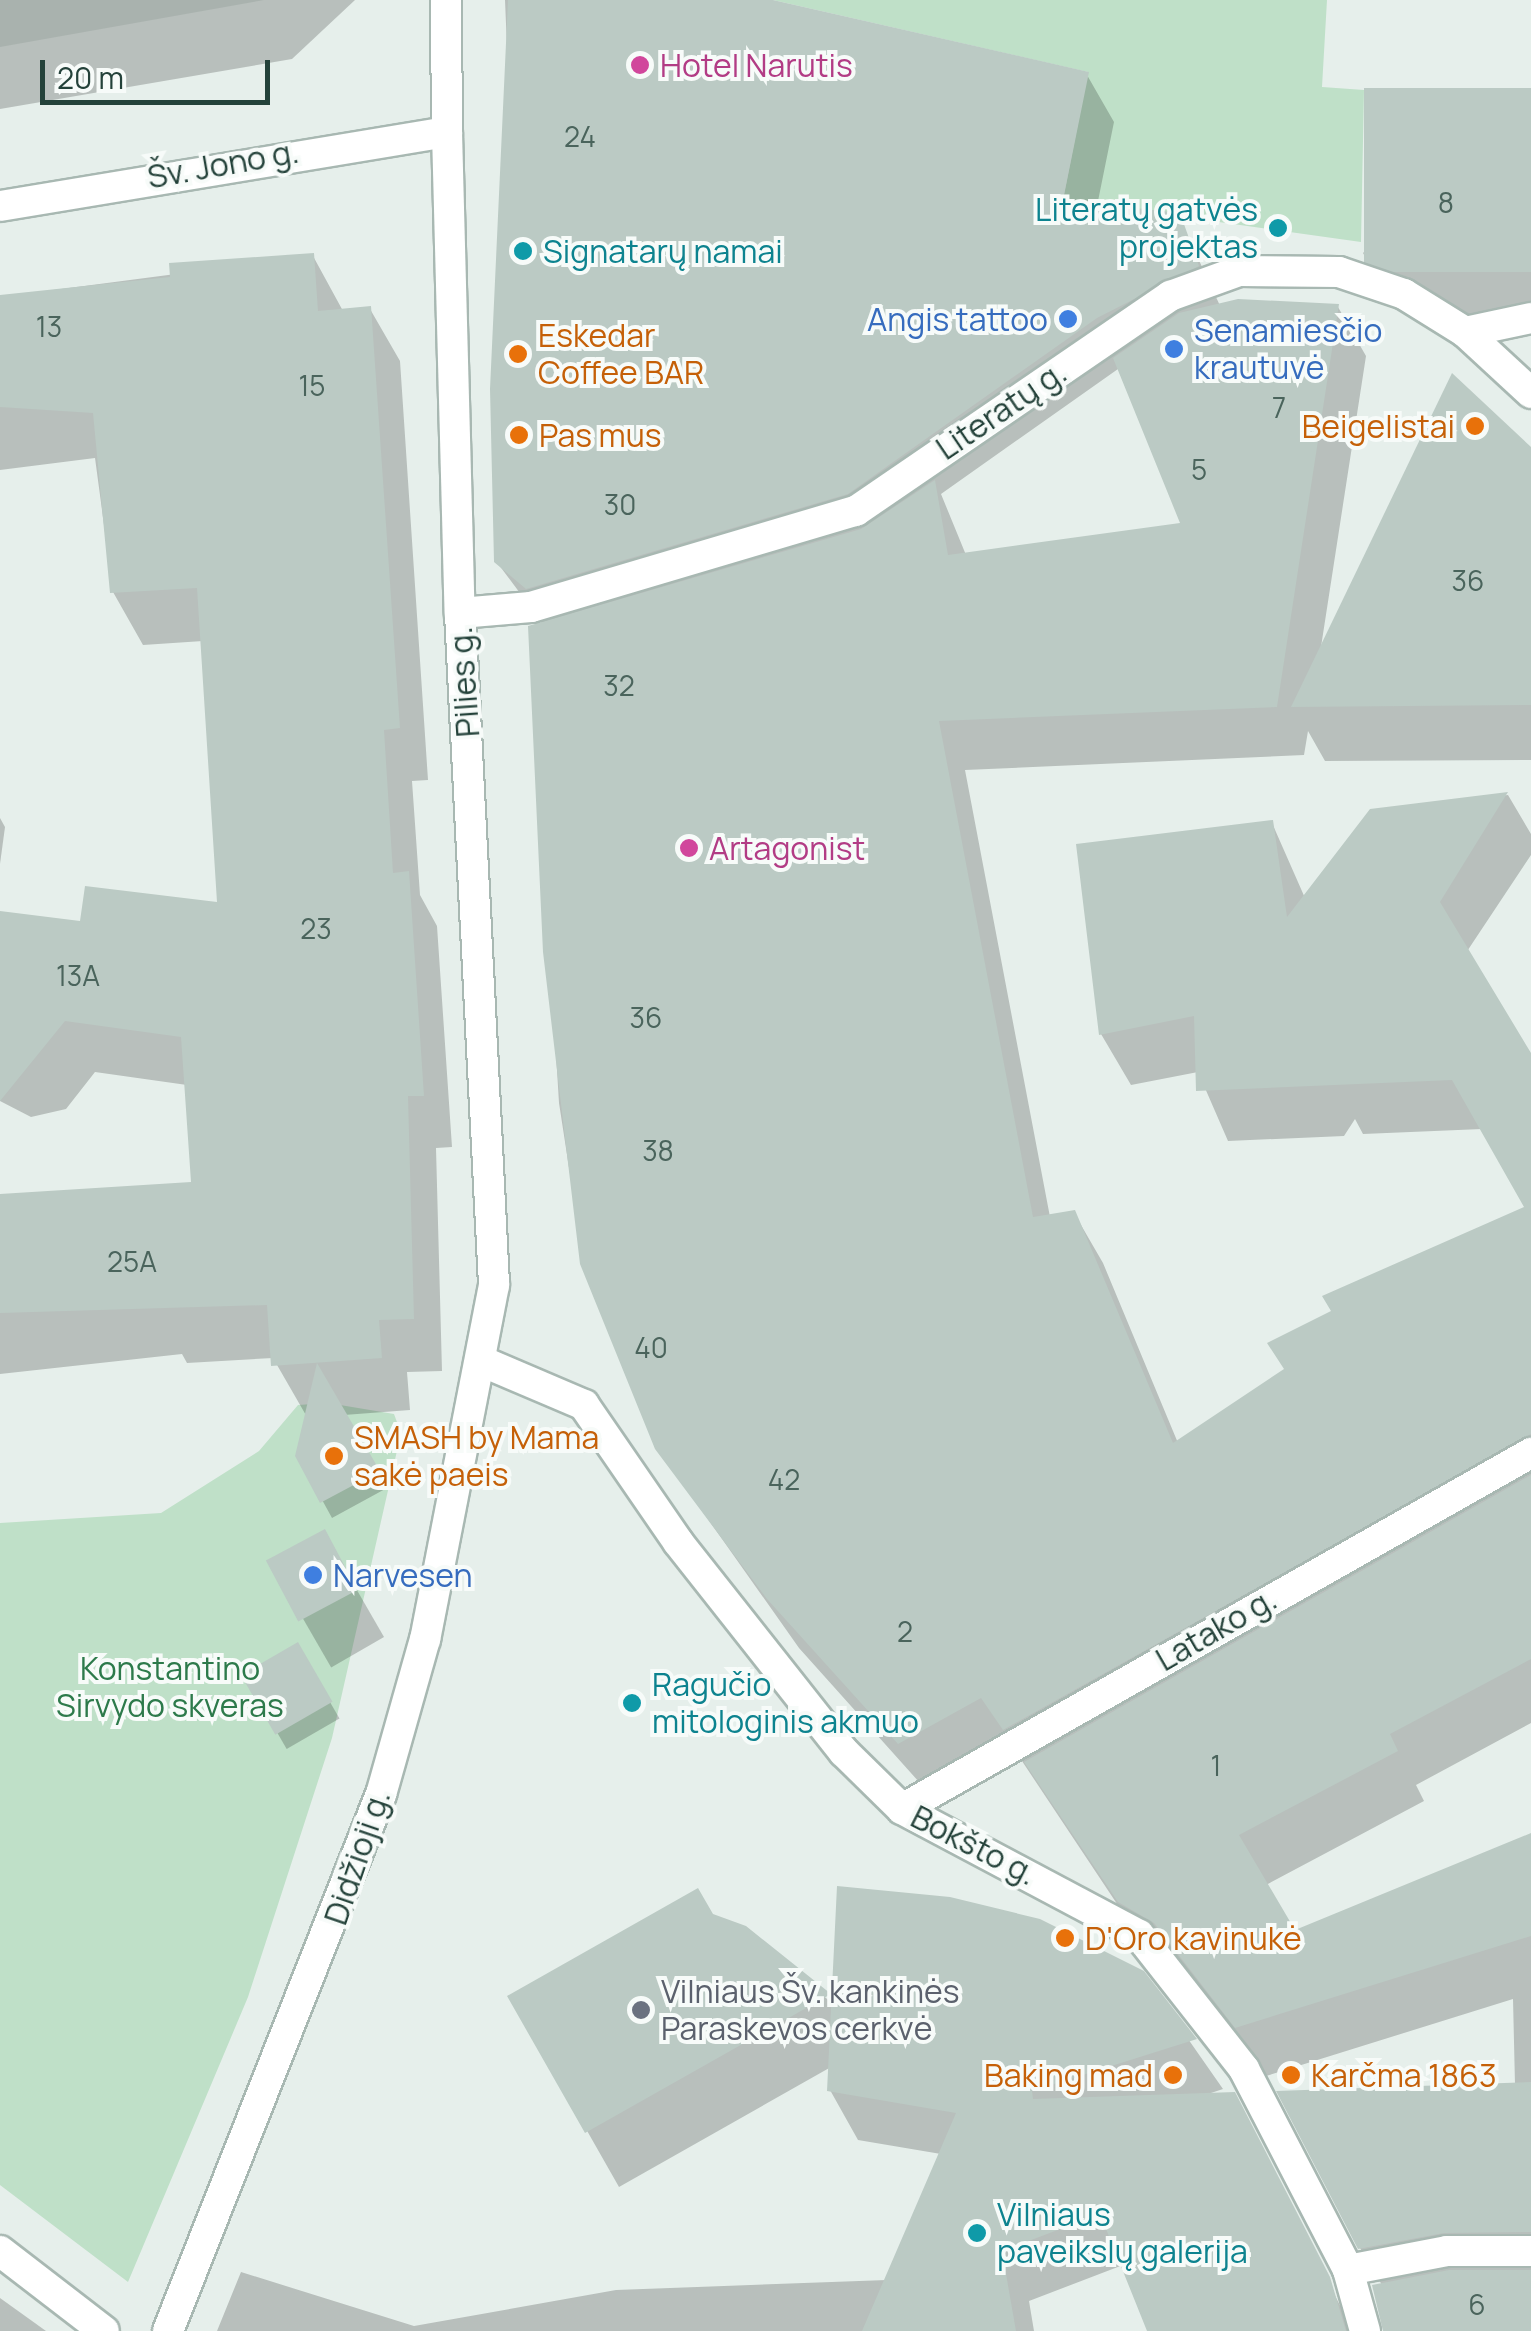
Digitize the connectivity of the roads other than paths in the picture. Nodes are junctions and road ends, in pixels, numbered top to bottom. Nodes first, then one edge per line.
1 (446, 0) edge
2 (447, 132) junction
3 (0, 206) edge
4 (1531, 318) edge
5 (1465, 332) junction
6 (1531, 393) edge
7 (460, 613) junction
8 (480, 1362) junction
9 (1531, 1453) edge
10 (902, 1809) junction
11 (1531, 2250) edge
12 (0, 2251) edge
13 (1348, 2270) junction
14 (104, 2331) edge
15 (168, 2331) edge
16 (1365, 2331) edge

1 - 2 street, Pilies g.
2 - 3 street, Šv. Jono g.
2 - 7 street, Pilies g.
4 - 5 street
5 - 6 street, Literatų g.
5 - 7 street, Literatų g.
7 - 8 street, Pilies g.
8 - 10 street, Bokšto g.
8 - 15 street, Didžioji g.
9 - 10 street, Latako g.
10 - 13 street, Bokšto g.
11 - 13 street
12 - 14 street
13 - 16 street, Bokšto g.

